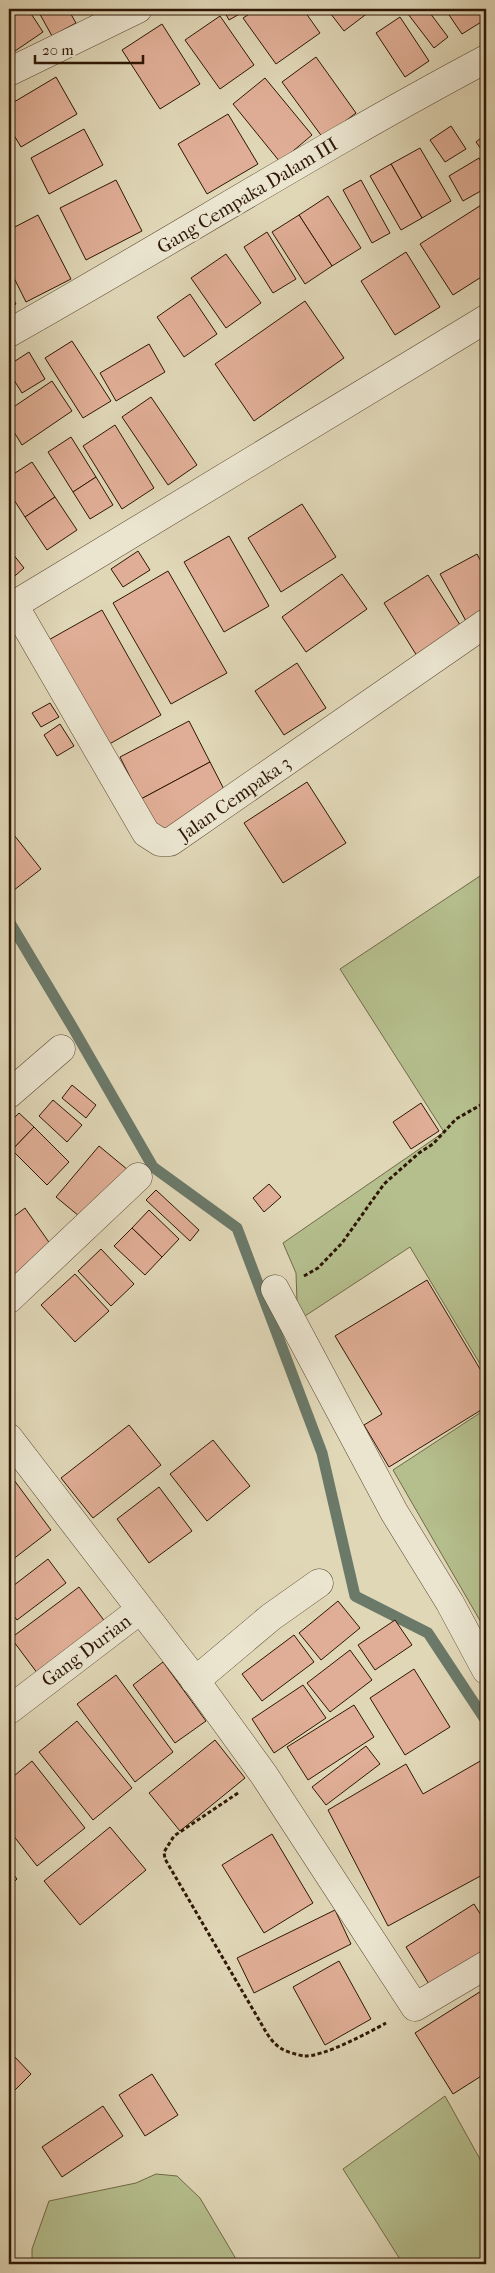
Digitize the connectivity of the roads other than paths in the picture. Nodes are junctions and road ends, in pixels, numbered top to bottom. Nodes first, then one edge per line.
1 (138, 9) edge
2 (486, 59) edge
3 (9, 72) edge
4 (486, 319) edge
5 (9, 333) edge
6 (12, 606) edge
7 (486, 623) edge
8 (61, 1049) dead end
9 (9, 1094) edge
10 (138, 1177) dead end
11 (277, 1294) road end
12 (9, 1299) edge
13 (9, 1438) edge
14 (318, 1584) dead end
15 (140, 1610) junction
16 (486, 1670) edge
17 (195, 1681) junction
18 (9, 1710) edge
19 (486, 1965) edge

1 - 3 street
2 - 5 street, Gang Cempaka Dalam III
4 - 6 street
6 - 7 street, Jalan Cempaka 3
8 - 9 street
10 - 12 street
11 - 16 street
13 - 15 street
14 - 17 street
15 - 17 street
15 - 18 street, Gang Durian
17 - 19 street

